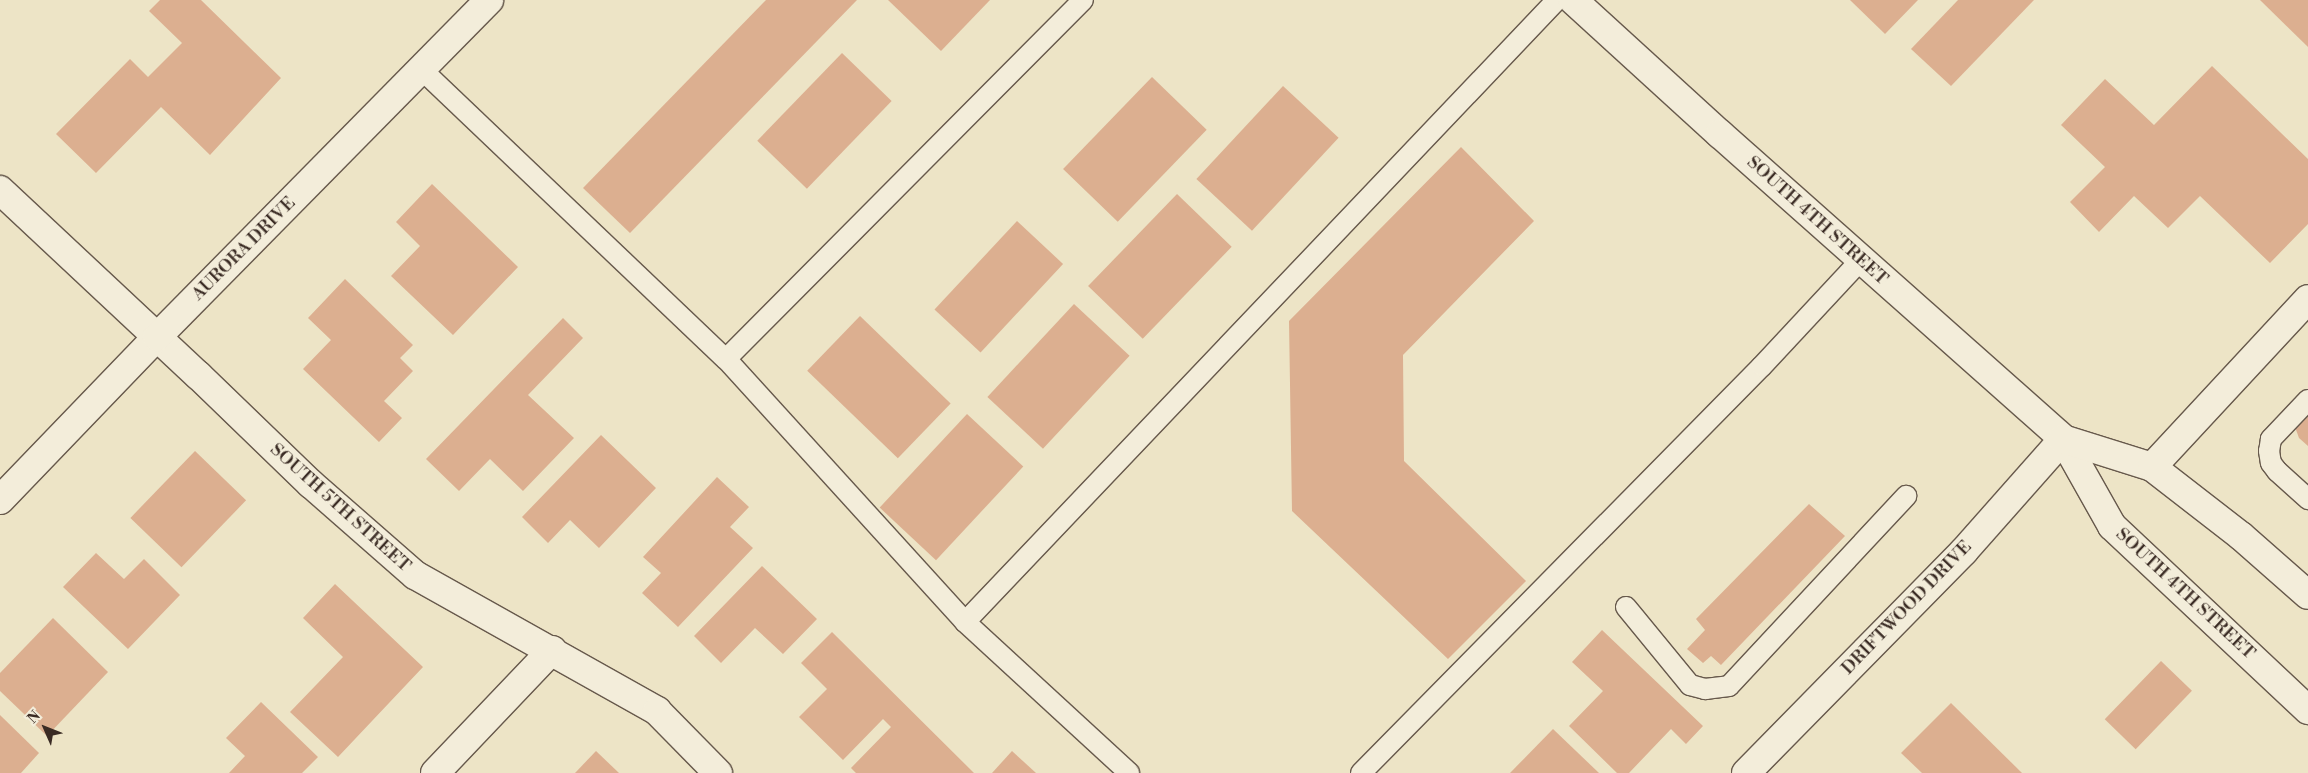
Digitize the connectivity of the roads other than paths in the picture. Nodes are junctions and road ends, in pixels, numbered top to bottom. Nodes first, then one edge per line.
1 (489, 0) edge
2 (1083, 0) edge
3 (1557, 0) edge
4 (1573, 0) edge
5 (421, 69) junction
6 (0, 190) edge
7 (1861, 260) junction
8 (2308, 299) edge
9 (157, 337) junction
10 (726, 359) junction
11 (2308, 400) edge
12 (2063, 439) junction
13 (2152, 467) junction
14 (1906, 496) dead end
15 (0, 500) edge
16 (2308, 500) edge
17 (2308, 595) edge
18 (1626, 607) dead end
19 (965, 622) junction
20 (552, 650) junction
21 (2308, 710) edge
22 (435, 773) edge
23 (718, 773) edge
24 (1129, 773) edge
25 (1361, 773) edge
26 (1746, 773) edge

1 - 5 street, AURORA DRIVE
2 - 10 lane
3 - 19 lane
4 - 7 street, SOUTH 4TH STREET
5 - 9 street, AURORA DRIVE
5 - 10 lane
6 - 9 street, SOUTH 5TH STREET
7 - 12 street, SOUTH 4TH STREET
7 - 25 lane
8 - 13 street
9 - 15 street, AURORA DRIVE
9 - 20 street, SOUTH 5TH STREET
10 - 19 lane
11 - 16 lane
12 - 13 street, SOUTH 4TH STREET
12 - 21 street, SOUTH 4TH STREET
12 - 26 street, DRIFTWOOD DRIVE
13 - 17 street, SOUTH 4TH STREET
14 - 18 lane
19 - 24 lane
20 - 22 street
20 - 23 street, SOUTH 5TH STREET

